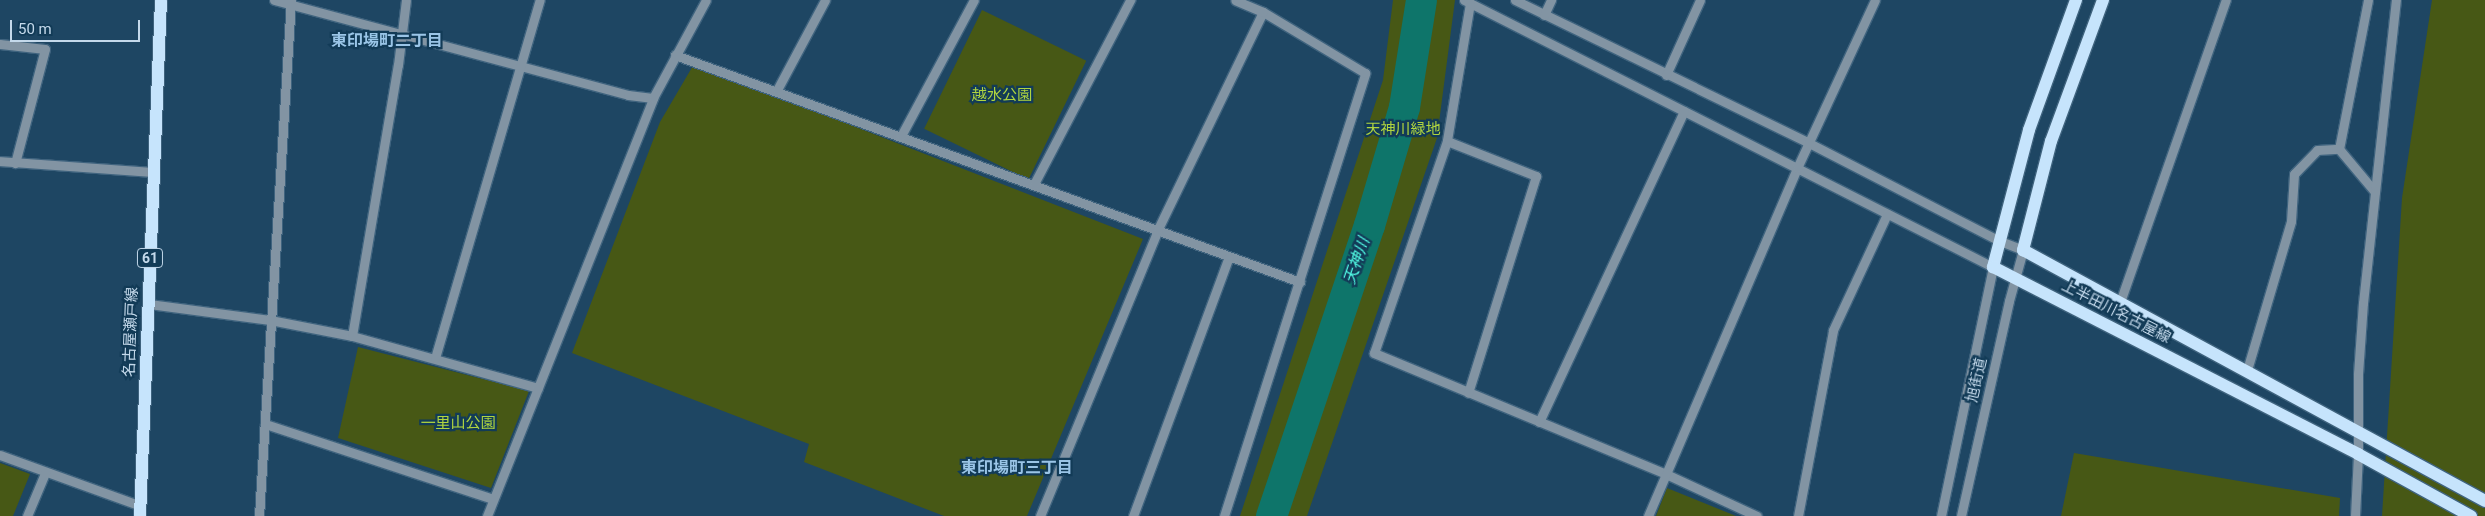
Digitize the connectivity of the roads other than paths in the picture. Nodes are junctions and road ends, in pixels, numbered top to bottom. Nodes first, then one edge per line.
1 (161, 0) edge
2 (274, 0) edge
3 (406, 0) edge
4 (540, 0) edge
5 (706, 0) edge
6 (825, 0) edge
7 (974, 0) edge
8 (1130, 0) edge
9 (1235, 0) edge
10 (1515, 0) edge
11 (1551, 0) edge
12 (1700, 0) edge
13 (1875, 0) edge
14 (2076, 0) edge
15 (2104, 0) edge
16 (2226, 0) edge
17 (2368, 0) edge
18 (2396, 0) edge
19 (290, 2) edge
20 (1467, 2) edge
21 (1263, 12) junction
22 (1544, 15) junction
23 (401, 35) junction
24 (0, 44) edge
25 (675, 55) junction
26 (520, 66) junction
27 (1666, 75) junction
28 (777, 90) junction
29 (653, 98) junction
30 (1684, 111) junction
31 (901, 136) junction
32 (1447, 141) junction
33 (1809, 143) junction
34 (2339, 149) junction
35 (0, 161) edge
36 (15, 163) junction
37 (1797, 168) junction
38 (152, 172) junction
39 (1034, 184) junction
40 (2375, 192) junction
41 (1887, 214) junction
42 (1158, 230) junction
43 (2000, 241) junction
44 (2023, 250) junction
45 (1229, 257) junction
46 (1994, 267) junction
47 (2015, 278) junction
48 (1300, 282) junction
49 (2120, 302) junction
50 (149, 304) junction
51 (270, 320) junction
52 (352, 336) junction
53 (435, 358) junction
54 (2247, 370) junction
55 (538, 388) junction
56 (1468, 392) junction
57 (1539, 422) junction
58 (265, 424) junction
59 (2356, 431) junction
60 (2358, 454) junction
61 (0, 455) edge
62 (45, 473) junction
63 (1666, 474) junction
64 (493, 499) junction
65 (2485, 501) edge
66 (140, 511) edge
67 (27, 516) edge
68 (259, 516) edge
69 (487, 516) edge
70 (1040, 516) edge
71 (1133, 516) edge
72 (1224, 516) edge
73 (1648, 516) edge
74 (1758, 516) edge
75 (1798, 516) edge
76 (1941, 516) edge
77 (1961, 516) edge
78 (2355, 516) edge
79 (2471, 516) edge

1 - 38 main road, 名古屋瀬戸線 / 61
2 - 19 street
3 - 23 street
4 - 26 street
5 - 25 street
6 - 28 street
7 - 31 street
8 - 39 street
9 - 21 street
10 - 22 street
11 - 22 street
12 - 27 street
13 - 33 street
14 - 43 main road
15 - 44 main road
16 - 49 street
17 - 34 street
18 - 40 street
19 - 23 street
19 - 51 street
20 - 30 street
20 - 32 street
21 - 42 street
21 - 48 street
22 - 27 street
23 - 26 street
23 - 52 street
24 - 36 street
25 - 28 street
25 - 29 street
26 - 29 street
26 - 53 street
27 - 33 street
28 - 31 street
29 - 55 street
30 - 37 street
30 - 57 street
31 - 39 street
32 - 56 street
32 - 56 street
33 - 37 street
33 - 43 street
34 - 40 street
34 - 54 street
35 - 36 street
36 - 38 street
37 - 41 street
37 - 63 street
38 - 50 main road, 名古屋瀬戸線 / 61
39 - 42 street
40 - 59 street
41 - 46 street
41 - 75 street
42 - 45 street
42 - 70 street
43 - 44 street
43 - 46 main road
44 - 47 street, 旭街道
44 - 49 main road, 上半田川名古屋線
45 - 48 street
45 - 71 street
46 - 47 main road, 上半田川名古屋線
46 - 76 street, 旭街道
47 - 60 main road, 上半田川名古屋線
47 - 77 street, 旭街道
48 - 72 street
49 - 54 main road, 上半田川名古屋線
50 - 51 street
50 - 66 main road, 名古屋瀬戸線 / 61
51 - 52 street
51 - 58 street
52 - 53 street
53 - 55 street
54 - 59 main road, 上半田川名古屋線
55 - 64 street
56 - 57 street
57 - 63 street
58 - 64 street
58 - 68 street
59 - 60 street
59 - 65 main road, 上半田川名古屋線
60 - 78 street
60 - 79 main road, 上半田川名古屋線
61 - 62 street
62 - 66 street
62 - 67 street
63 - 73 street
63 - 74 street
64 - 69 street

